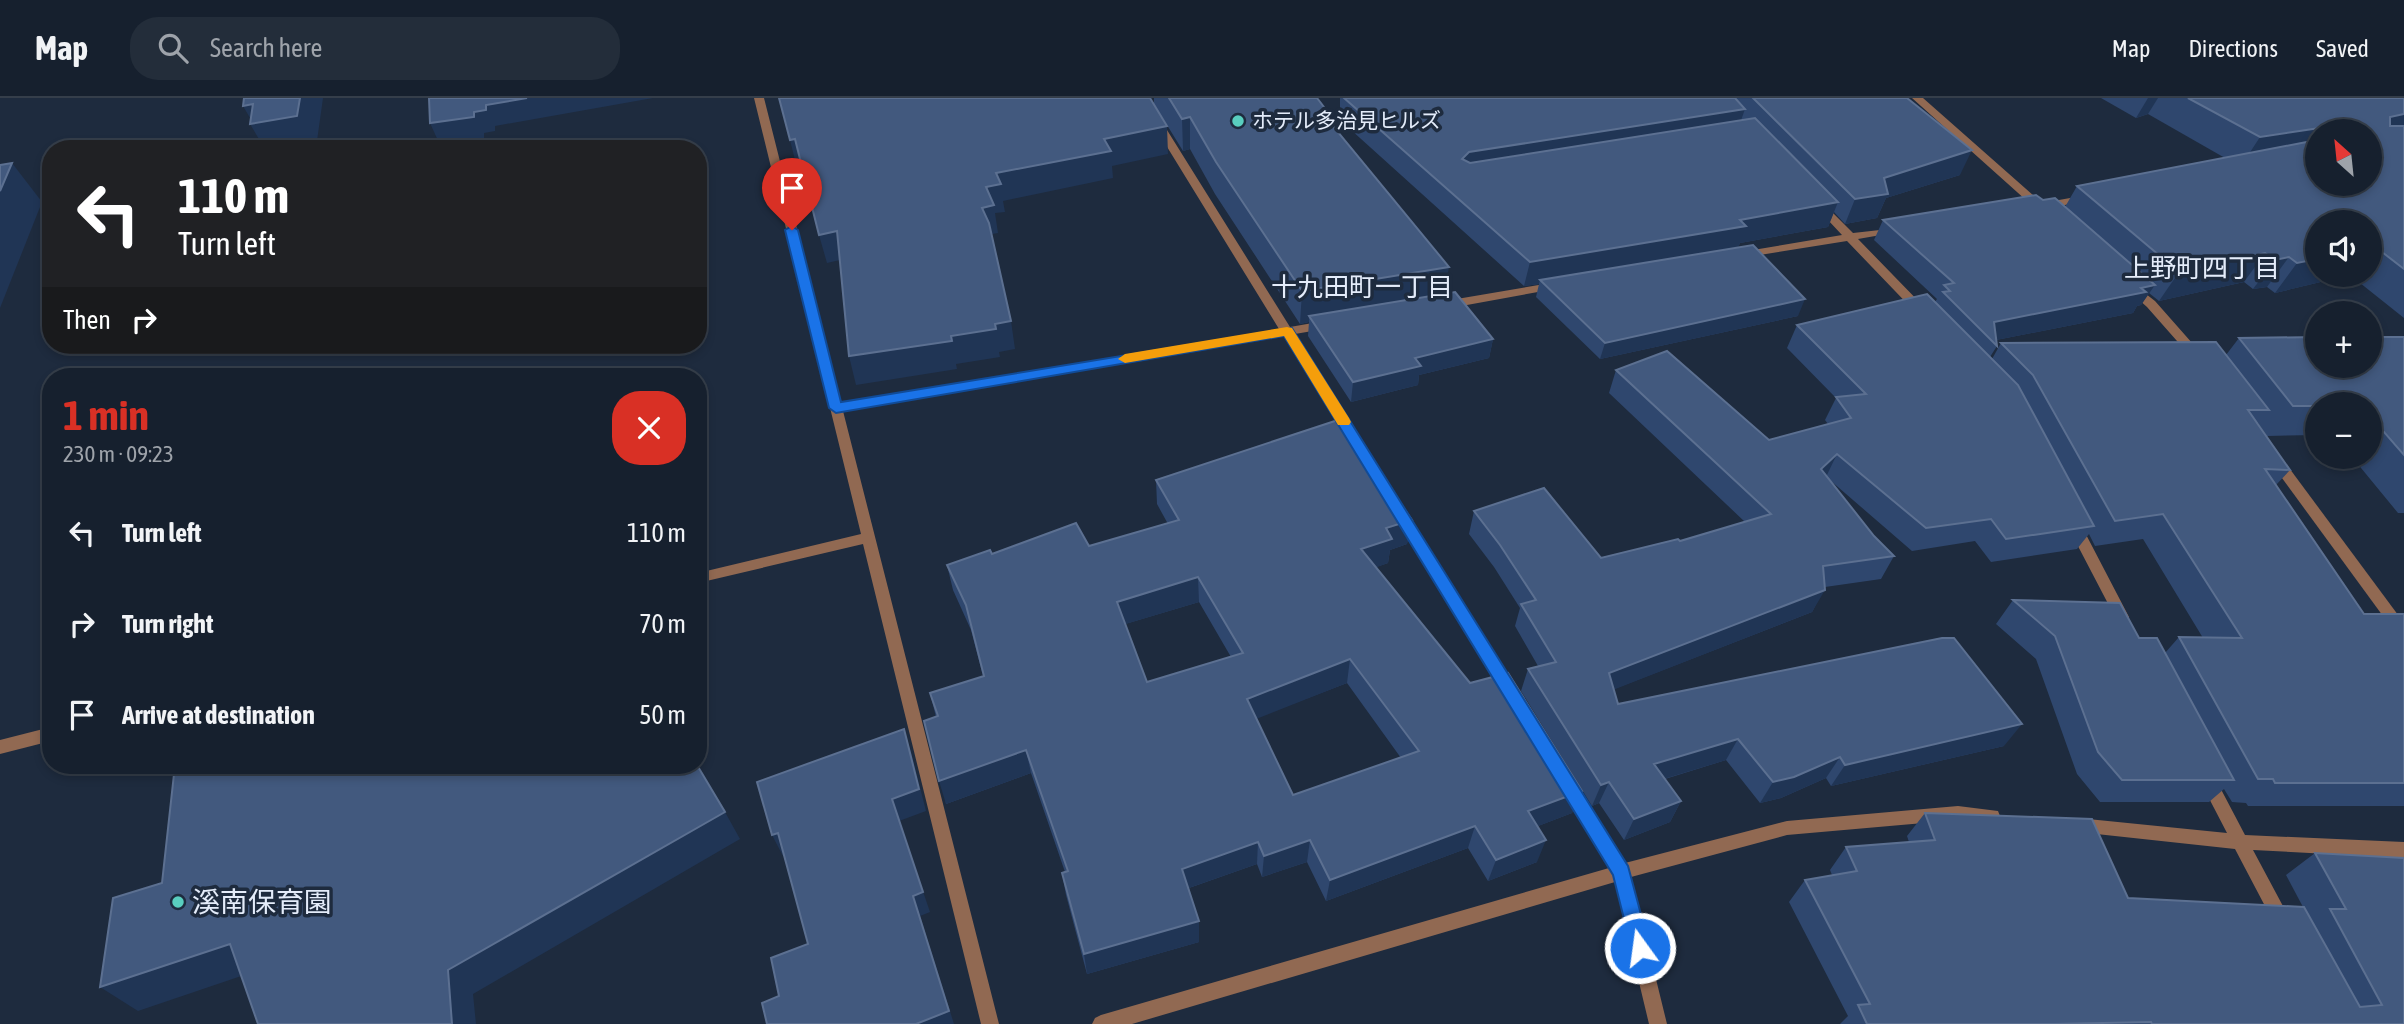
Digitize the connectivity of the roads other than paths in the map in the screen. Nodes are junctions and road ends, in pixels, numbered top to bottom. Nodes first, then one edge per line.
1 (759, 98) edge
2 (1142, 98) edge
3 (1917, 98) edge
4 (2106, 195) edge
5 (1814, 200) edge
6 (1904, 228) edge
7 (1850, 236) junction
8 (1726, 257) edge
9 (2121, 277) edge
10 (1576, 283) edge
11 (1438, 306) edge
12 (1342, 322) edge
13 (1935, 326) edge
14 (1287, 331) junction
15 (2209, 370) edge
16 (836, 408) junction
17 (2266, 447) edge
18 (1367, 461) edge
19 (1396, 508) edge
20 (2068, 514) edge
21 (869, 537) junction
22 (707, 576) edge
23 (2404, 634) edge
24 (2132, 635) edge
25 (1520, 708) edge
26 (42, 736) edge
27 (0, 747) edge
28 (2202, 769) edge
29 (1563, 778) edge
30 (2012, 818) edge
31 (2066, 824) edge
32 (2240, 842) junction
33 (2404, 850) edge
34 (1622, 872) junction
35 (2292, 939) edge
36 (990, 1024) edge
37 (1101, 1024) edge
38 (1658, 1024) edge

1 - 16 street
2 - 14 street
3 - 4 street
5 - 7 street
6 - 7 street
7 - 8 street
7 - 13 street
9 - 15 street
10 - 11 street
12 - 14 street
14 - 16 street
14 - 18 street
16 - 21 street
17 - 23 street
19 - 25 street
20 - 24 street
21 - 22 street
21 - 36 street
26 - 27 street
28 - 32 street
29 - 34 street
30 - 34 street
31 - 32 street
32 - 33 street
32 - 35 street
34 - 37 street
34 - 38 street

